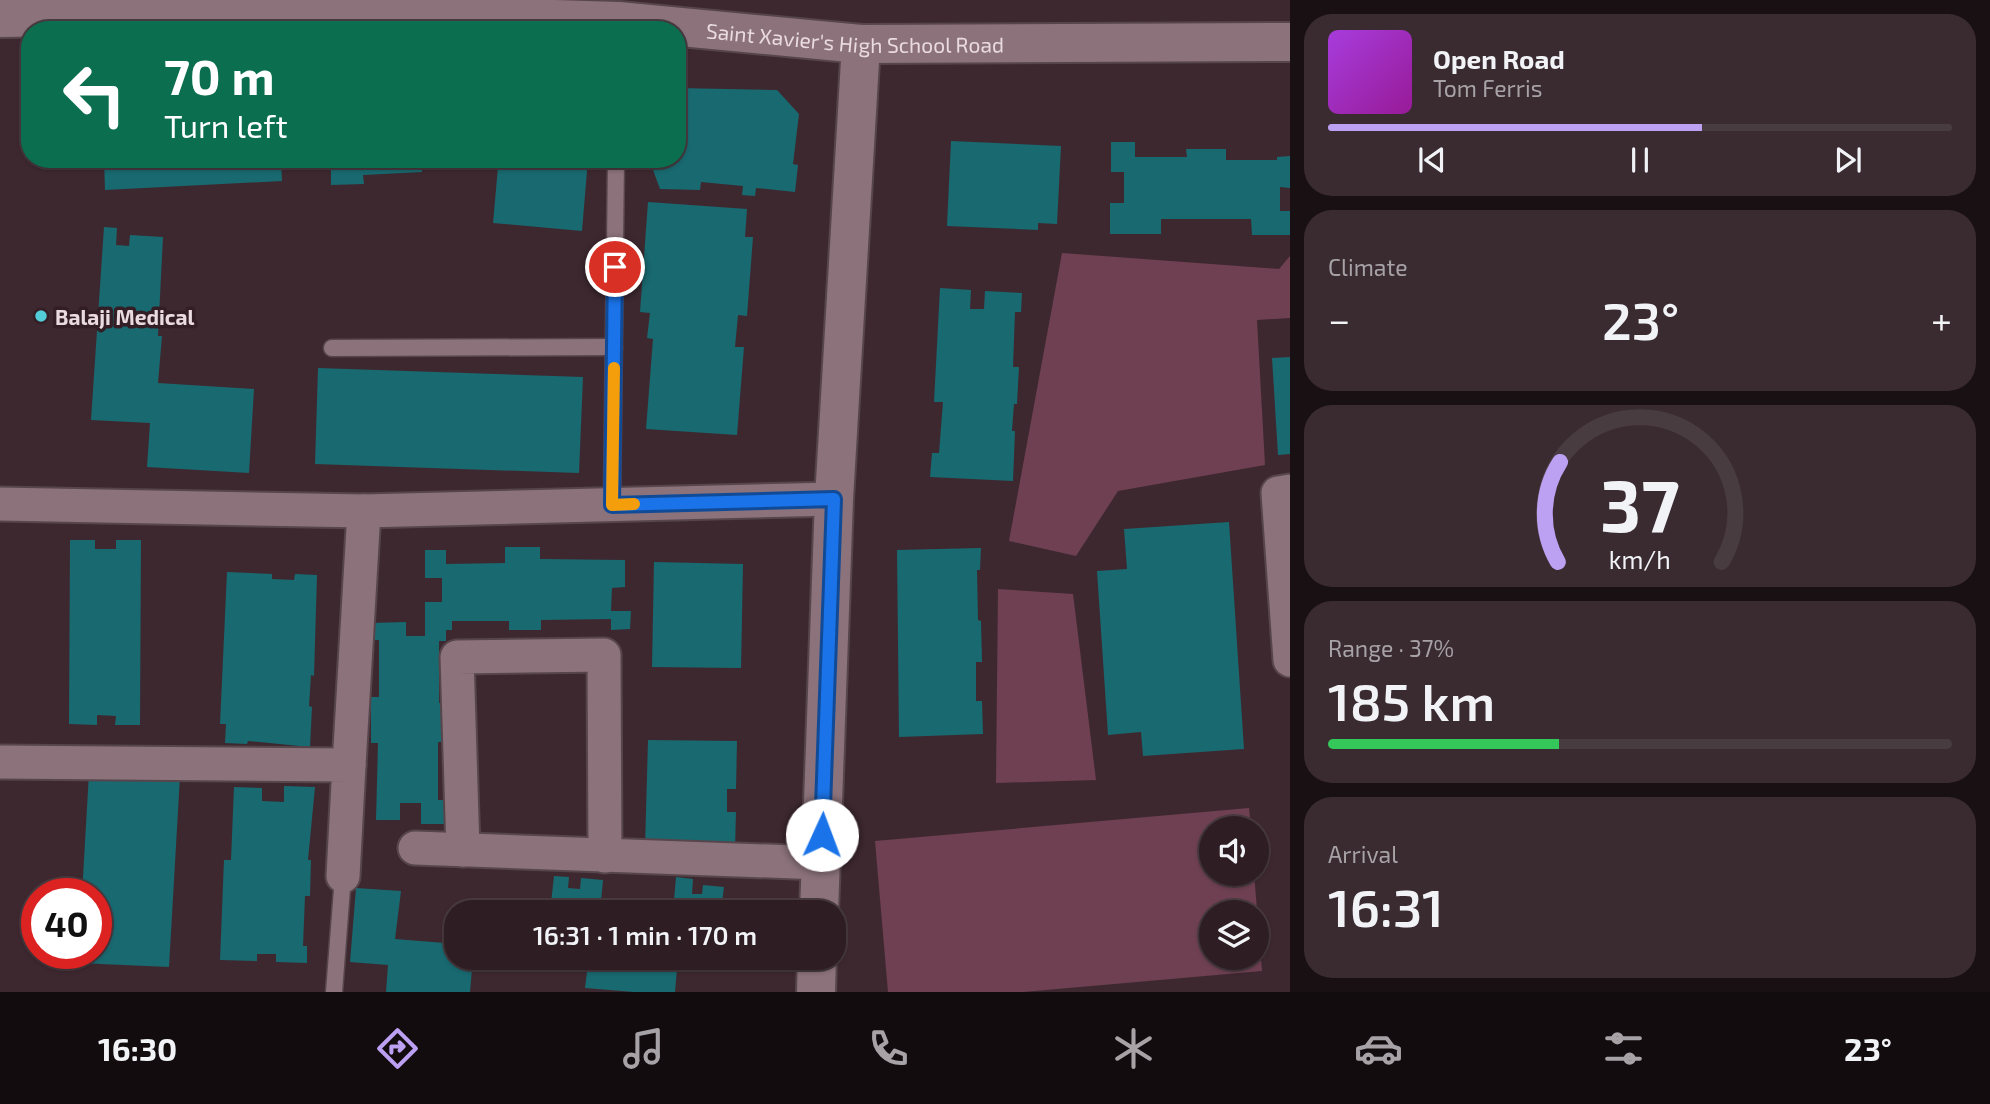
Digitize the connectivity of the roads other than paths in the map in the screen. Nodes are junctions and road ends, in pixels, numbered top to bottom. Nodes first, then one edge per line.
1 (222, 8) edge
2 (619, 17) edge
3 (0, 18) edge
4 (655, 21) edge
5 (686, 24) edge
6 (1290, 42) edge
7 (861, 44) junction
8 (617, 168) edge
9 (614, 347) junction
10 (332, 348) dead end
11 (1290, 491) edge
12 (834, 499) junction
13 (0, 504) edge
14 (612, 505) junction
15 (364, 512) junction
16 (1290, 660) edge
17 (0, 762) edge
18 (349, 765) junction
19 (415, 848) dead end
20 (463, 850) junction
21 (605, 856) junction
22 (821, 863) junction
23 (343, 876) joint
24 (819, 900) edge
25 (817, 970) edge
26 (334, 992) edge
27 (816, 992) edge

1 - 2 street, Saint Xavier's High School Road
1 - 3 street, Saint Xavier's High School Road
2 - 4 street, Saint Xavier's High School Road
5 - 7 street, Saint Xavier's High School Road
6 - 7 street, Saint Xavier's High School Road
7 - 12 street
8 - 9 lane
9 - 10 lane
9 - 14 lane
11 - 16 street
12 - 14 street
12 - 22 street
13 - 15 street
14 - 15 street
15 - 18 street
17 - 18 street
18 - 23 street
19 - 20 street
20 - 21 street
20 - 21 street
21 - 22 street
22 - 24 street
23 - 26 lane
25 - 27 street

